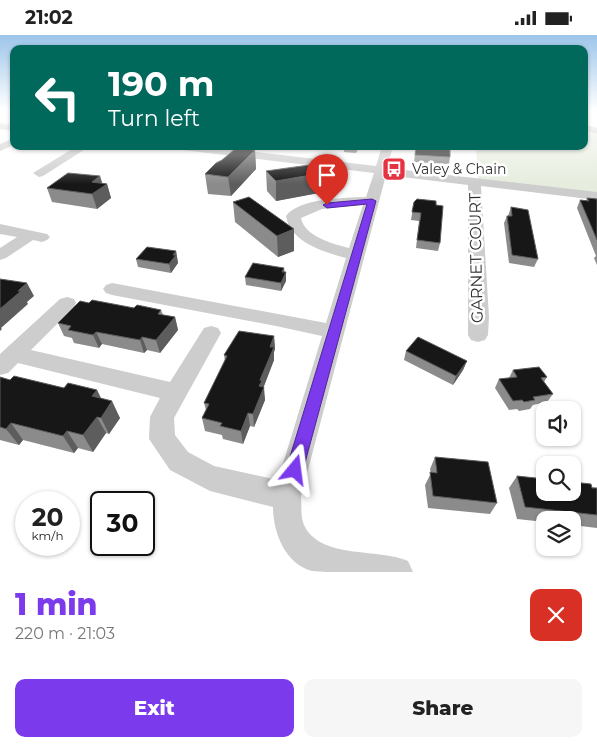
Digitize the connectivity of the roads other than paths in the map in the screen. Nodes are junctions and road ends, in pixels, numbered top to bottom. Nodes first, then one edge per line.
1 (8, 134) edge
2 (0, 148) edge
3 (78, 150) edge
4 (207, 150) edge
5 (387, 150) edge
6 (381, 171) junction
7 (39, 173) dead end
8 (474, 182) junction
9 (597, 196) edge
10 (372, 201) junction
11 (0, 229) edge
12 (0, 255) edge
13 (355, 255) junction
14 (112, 289) dead end
15 (67, 303) dead end
16 (334, 332) junction
17 (211, 333) dead end
18 (478, 335) dead end
19 (7, 361) edge
20 (176, 393) junction
21 (287, 496) junction
22 (397, 572) edge

1 - 2 street
3 - 7 street
4 - 6 street
5 - 6 street
6 - 8 street
6 - 10 street
8 - 9 street
8 - 18 street, GARNET COURT
10 - 13 street
10 - 13 street
11 - 12 street
13 - 16 street
14 - 16 street
15 - 19 street
16 - 21 street
17 - 20 street
19 - 20 street
20 - 21 street
21 - 22 street

